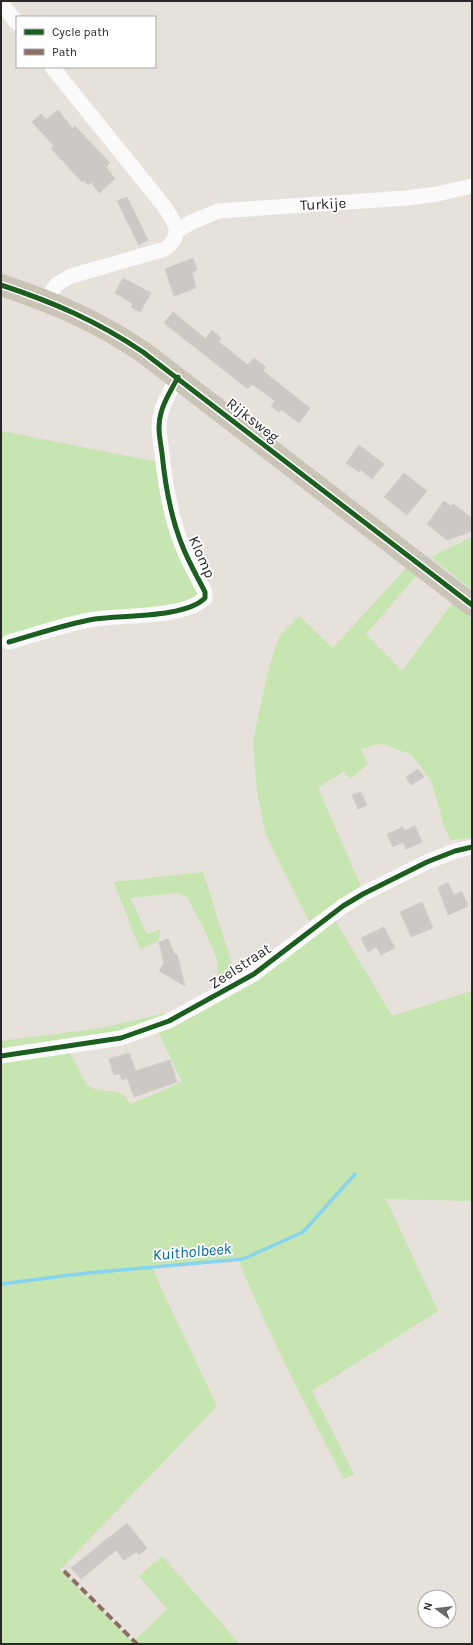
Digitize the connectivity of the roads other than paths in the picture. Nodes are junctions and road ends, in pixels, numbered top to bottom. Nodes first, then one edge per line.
1 (1, 3) edge
2 (16, 22) edge
3 (53, 68) edge
4 (472, 186) edge
5 (177, 231) junction
6 (1, 285) edge
7 (46, 299) junction
8 (178, 377) junction
9 (472, 605) edge
10 (9, 642) dead end
11 (472, 847) edge
12 (1, 1056) edge

1 - 2 street
3 - 5 street
4 - 5 street, Turkije
5 - 7 street, Turkije
6 - 7 main road, Rijksweg
7 - 8 main road, Rijksweg
8 - 9 main road, Rijksweg
8 - 10 street, Klomp
11 - 12 street, Zeelstraat

